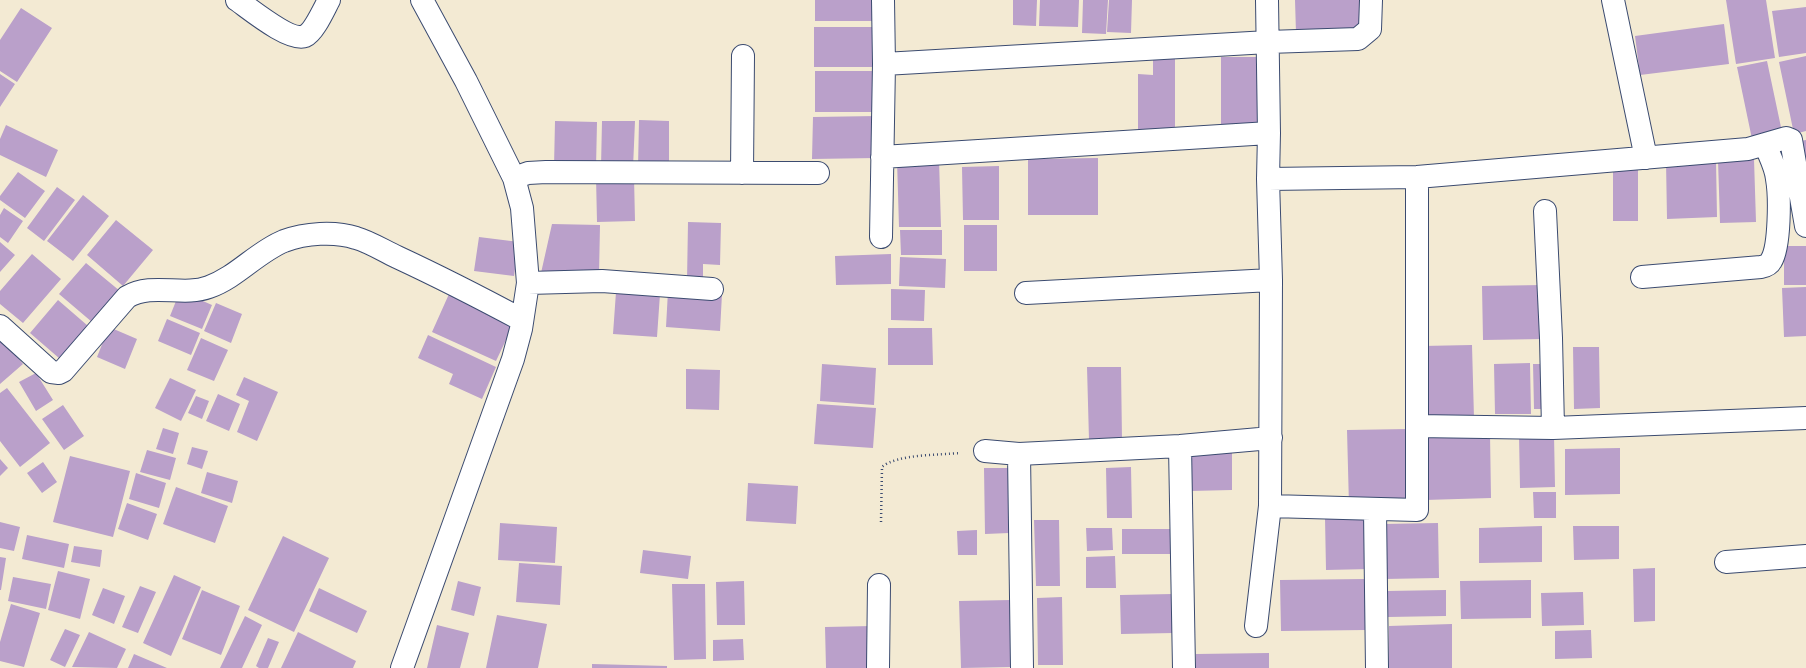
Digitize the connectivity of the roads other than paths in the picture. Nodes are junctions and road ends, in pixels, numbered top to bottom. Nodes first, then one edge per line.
1 (238, 0) edge
2 (329, 0) edge
3 (422, 0) edge
4 (883, 0) edge
5 (1267, 0) edge
6 (1371, 0) edge
7 (1613, 0) edge
8 (1268, 42) junction
9 (742, 56) dead end
10 (884, 64) junction
11 (1269, 133) junction
12 (1765, 144) junction
13 (882, 156) junction
14 (1646, 158) junction
15 (742, 173) junction
16 (818, 174) dead end
17 (514, 178) junction
18 (1417, 178) junction
19 (1268, 179) junction
20 (1545, 211) dead end
21 (1806, 226) edge
22 (881, 237) dead end
23 (1642, 277) dead end
24 (1271, 280) junction
25 (528, 283) junction
26 (712, 289) dead end
27 (1026, 294) dead end
28 (522, 320) junction
29 (0, 326) edge
30 (1806, 418) edge
31 (1417, 426) junction
32 (1553, 428) junction
33 (1271, 438) junction
34 (1180, 446) junction
35 (985, 451) road end
36 (1019, 454) junction
37 (1270, 506) junction
38 (1375, 510) junction
39 (1806, 556) edge
40 (1726, 562) dead end
41 (879, 585) dead end
42 (1256, 626) dead end
43 (402, 668) edge
44 (878, 668) edge
45 (1022, 668) edge
46 (1184, 668) edge
47 (1377, 668) edge

1 - 2 street
3 - 17 street
4 - 10 street
5 - 8 street
6 - 8 street
7 - 14 street
8 - 10 street
8 - 11 street
9 - 15 street
10 - 13 street
11 - 13 street
11 - 19 street
12 - 14 street
12 - 21 street
12 - 23 street
13 - 22 street
14 - 18 street
15 - 16 street
15 - 17 street
17 - 25 street
18 - 19 street
18 - 31 street
19 - 24 street
20 - 32 street
24 - 27 street
24 - 33 street
25 - 26 street
25 - 28 street
28 - 29 street
28 - 43 street
30 - 32 street
31 - 32 street
31 - 38 street
33 - 34 street
33 - 37 street
34 - 36 street
34 - 46 street
35 - 36 street
36 - 45 street
37 - 38 street
37 - 42 street
38 - 47 street
39 - 40 street
41 - 44 street

